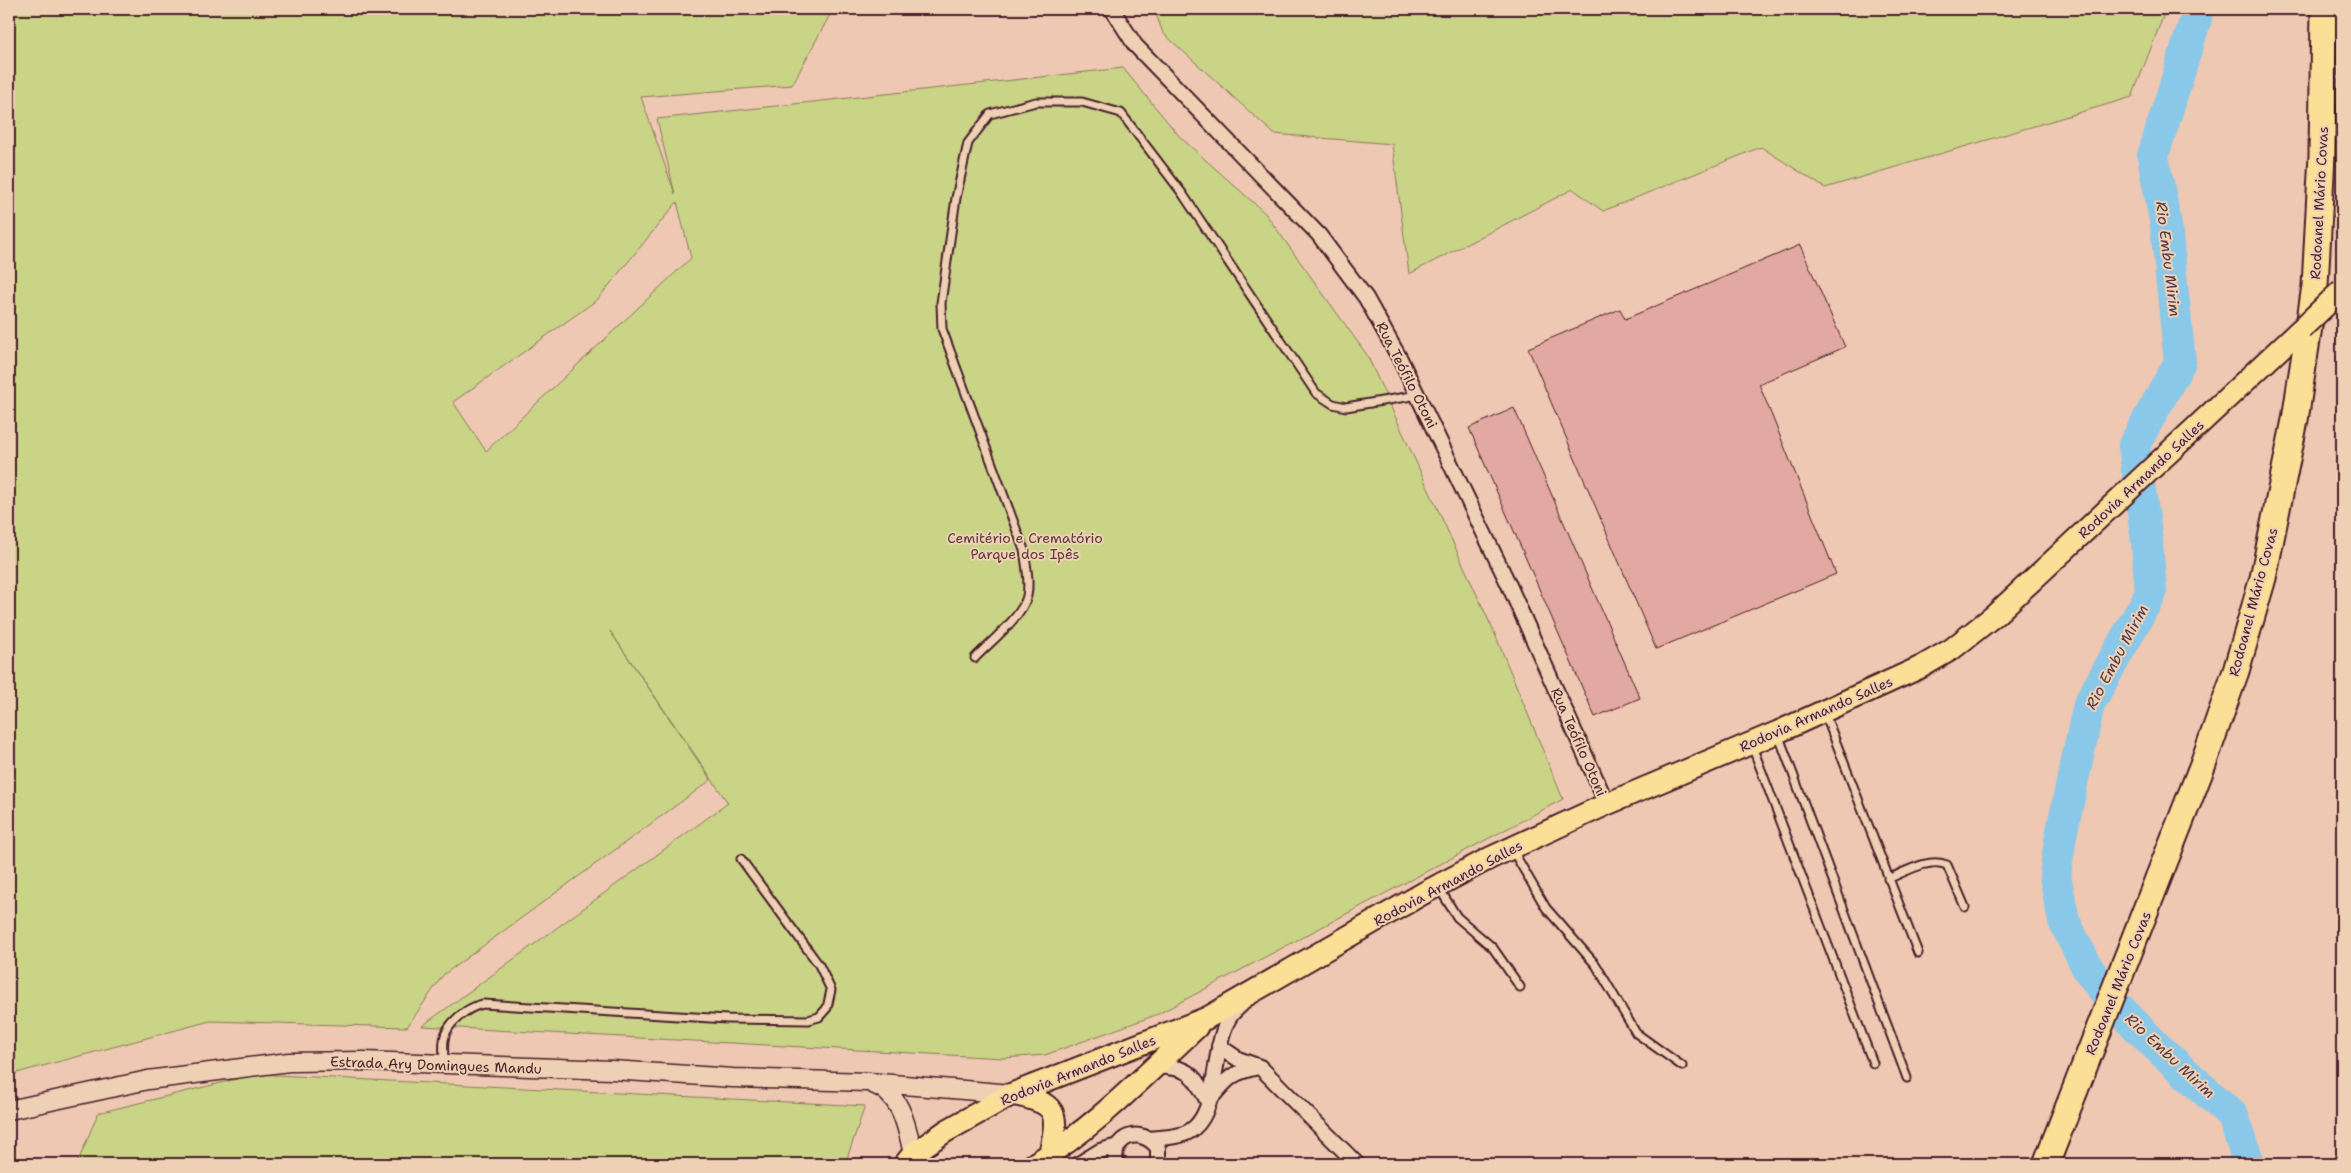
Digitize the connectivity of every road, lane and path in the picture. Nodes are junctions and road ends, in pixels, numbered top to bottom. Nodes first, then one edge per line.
1 (1112, 9) edge
2 (2324, 9) edge
3 (2342, 290) edge
4 (1418, 395) junction
5 (975, 658) dead end
6 (1824, 711) junction
7 (1778, 732) junction
8 (1751, 744) junction
9 (1607, 804) junction
10 (1511, 848) junction
11 (741, 859) dead end
12 (1888, 879) junction
13 (1437, 886) junction
14 (1965, 906) dead end
15 (1918, 953) dead end
16 (1520, 987) dead end
17 (1259, 988) junction
18 (1207, 1018) junction
19 (1219, 1046) junction
20 (1873, 1063) dead end
21 (444, 1064) junction
22 (1154, 1066) junction
23 (1682, 1066) dead end
24 (1260, 1067) junction
25 (1907, 1078) dead end
26 (868, 1082) junction
27 (1012, 1094) junction
28 (1208, 1102) junction
29 (9, 1110) edge
30 (1178, 1136) junction
31 (1150, 1139) junction
32 (1118, 1146) junction
33 (1041, 1160) edge
34 (1158, 1160) edge
35 (912, 1161) edge
36 (1079, 1164) edge
37 (1116, 1164) edge
38 (1357, 1164) edge
39 (2046, 1164) edge

1 - 4 street, Rua Teófilo Otoni
2 - 39 highway, Rodoanel Mário Covas
3 - 6 main road, Rodovia Armando Salles, bridge
4 - 5 lane
4 - 9 street, Rua Teófilo Otoni
6 - 7 main road, Rodovia Armando Salles
6 - 12 lane
7 - 8 main road, Rodovia Armando Salles
7 - 25 lane
8 - 9 main road, Rodovia Armando Salles
8 - 20 lane
9 - 10 main road, Rodovia Armando Salles
10 - 13 main road, Rodovia Armando Salles
10 - 23 lane
11 - 21 lane
12 - 14 lane
12 - 15 lane
13 - 16 lane
13 - 17 main road, Rodovia Armando Salles
17 - 18 main road, Rodovia Armando Salles
17 - 19 street
18 - 22 main road, Rodovia Armando Salles
18 - 27 main road, Rodovia Armando Salles
19 - 24 street
19 - 28 street
21 - 26 street, Estrada Ary Domingues Mandu
21 - 29 street, Estrada Ary Domingues Mandu
22 - 28 street
22 - 33 main road, Rodovia Armando Salles
24 - 28 street
24 - 38 street
26 - 27 street, Estrada Ary Domingues Mandu
26 - 35 street, Estrada Ary Domingues Mandu
27 - 33 main road
27 - 35 main road, Rodovia Armando Salles
28 - 30 street
30 - 31 street
30 - 34 street
31 - 32 street
31 - 34 street
32 - 36 street
32 - 37 street

